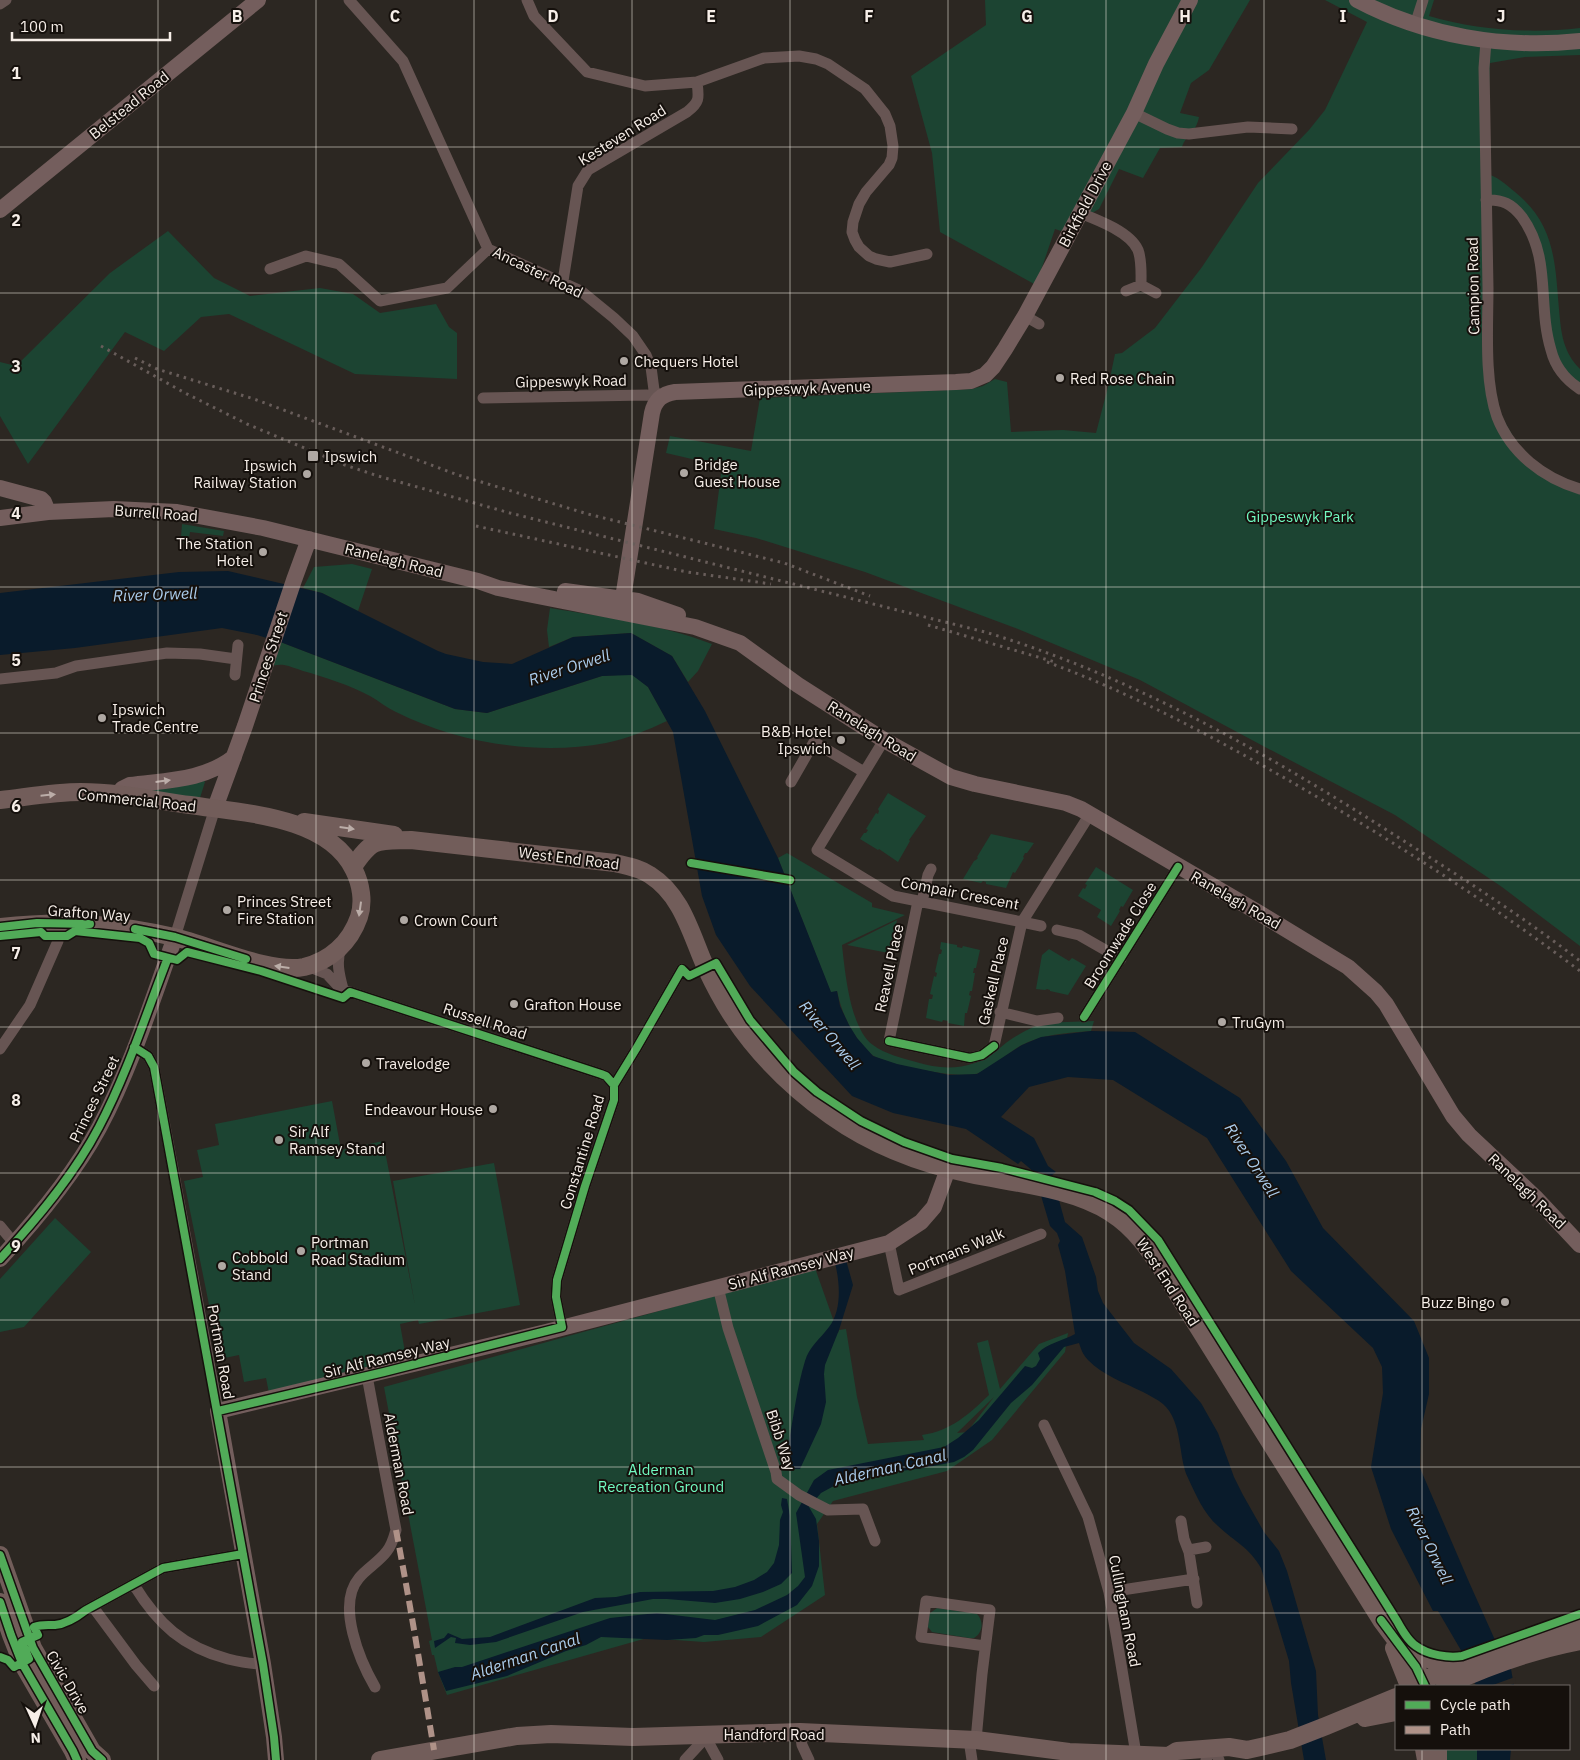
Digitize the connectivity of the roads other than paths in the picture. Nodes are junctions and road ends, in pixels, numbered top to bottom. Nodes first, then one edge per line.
1 (6, 0) edge
2 (258, 0) edge
3 (349, 0) edge
4 (527, 0) edge
5 (1190, 0) edge
6 (1356, 0) edge
7 (1422, 0) edge
8 (0, 4) edge
9 (1415, 25) junction
10 (1486, 40) junction
11 (1580, 41) edge
12 (697, 82) junction
13 (1134, 113) junction
14 (1292, 129) dead end
15 (1486, 200) junction
16 (0, 210) edge
17 (1080, 213) junction
18 (488, 249) junction
19 (927, 254) dead end
20 (270, 270) dead end
21 (563, 281) junction
22 (1141, 285) junction
23 (1126, 291) dead end
24 (1156, 293) dead end
25 (956, 382) joint
26 (1580, 389) edge
27 (482, 398) dead end
28 (660, 398) junction
29 (0, 488) edge
30 (1580, 489) edge
31 (48, 512) junction
32 (0, 518) edge
33 (309, 540) junction
34 (622, 605) junction
35 (238, 645) dead end
36 (236, 659) junction
37 (235, 674) dead end
38 (0, 679) edge
39 (884, 740) junction
40 (234, 757) junction
41 (864, 772) junction
42 (227, 775) junction
43 (791, 782) dead end
44 (118, 795) junction
45 (0, 800) edge
46 (215, 808) junction
47 (243, 813) junction
48 (1090, 814) junction
49 (281, 820) junction
50 (410, 840) junction
51 (353, 867) junction
52 (1178, 867) junction
53 (931, 870) dead end
54 (920, 902) junction
55 (59, 922) junction
56 (1022, 922) junction
57 (1041, 926) dead end
58 (0, 927) edge
59 (1057, 930) dead end
60 (151, 933) junction
61 (175, 937) junction
62 (341, 947) junction
63 (1122, 959) junction
64 (307, 966) junction
65 (164, 968) junction
66 (682, 970) dead end
67 (343, 989) junction
68 (1000, 1012) junction
69 (1084, 1017) dead end
70 (1058, 1018) dead end
71 (994, 1046) joint
72 (134, 1047) junction
73 (0, 1048) edge
74 (614, 1085) junction
75 (948, 1168) junction
76 (0, 1226) edge
77 (1041, 1234) dead end
78 (14, 1243) junction
79 (888, 1243) junction
80 (1580, 1245) edge
81 (0, 1258) edge
82 (718, 1287) junction
83 (562, 1327) junction
84 (367, 1376) junction
85 (218, 1411) junction
86 (1044, 1425) dead end
87 (1181, 1521) dead end
88 (875, 1542) dead end
89 (1206, 1547) dead end
90 (1189, 1550) junction
91 (243, 1554) junction
92 (0, 1555) edge
93 (1194, 1579) junction
94 (134, 1585) junction
95 (1109, 1592) junction
96 (0, 1602) edge
97 (1197, 1603) dead end
98 (1381, 1620) junction
99 (1580, 1624) edge
100 (6, 1638) edge
101 (1580, 1641) edge
102 (985, 1646) junction
103 (1509, 1653) junction
104 (263, 1664) junction
105 (1459, 1678) edge
106 (1418, 1685) edge
107 (154, 1686) dead end
108 (374, 1687) dead end
109 (1395, 1697) edge
110 (1395, 1712) edge
111 (1369, 1718) junction
112 (1334, 1723) junction
113 (1395, 1726) edge
114 (800, 1732) junction
115 (707, 1736) junction
116 (972, 1740) junction
117 (1136, 1754) junction
118 (1216, 1757) edge
119 (1170, 1758) edge
120 (809, 1759) edge
121 (76, 1760) edge
122 (102, 1760) edge
123 (276, 1760) edge
124 (380, 1760) edge
125 (685, 1760) edge
126 (718, 1760) edge
127 (972, 1760) edge

1 - 8 street
2 - 16 street, Belstead Road
3 - 18 street, Ancaster Road
4 - 12 street
5 - 13 street, Birkfield Drive
6 - 9 street
7 - 9 street
9 - 10 street
10 - 11 street
10 - 15 street, Campion Road
12 - 19 street
12 - 21 street, Kesteven Road
13 - 14 street
13 - 17 street, Birkfield Drive
15 - 26 street
15 - 30 street, Campion Road
17 - 22 street
17 - 25 street, Birkfield Drive
18 - 20 street
18 - 21 street, Ancaster Road
21 - 28 street, Ancaster Road
22 - 23 street
22 - 24 street
25 - 28 street, Gippeswyk Avenue
27 - 28 street, Gippeswyk Road
28 - 34 street
29 - 31 street
31 - 32 street, Burrell Road
31 - 33 street, Burrell Road
33 - 34 street, Ranelagh Road
33 - 40 street, Princes Street
34 - 39 street, Ranelagh Road
35 - 36 street
36 - 37 street
36 - 38 street
39 - 41 street, Compair Crescent
39 - 48 street, Ranelagh Road
40 - 42 street, Princes Street
44 -> 40 street
41 - 43 street
41 - 54 street, Compair Crescent
42 - 46 street, Princes Street
42 - 47 street, Princes Street
45 -> 44 main road, Commercial Road
44 - 46 main road, Commercial Road
46 - 47 main road
46 - 61 street, Princes Street
47 - 49 main road
48 - 52 street, Ranelagh Road
48 - 56 street, Compair Crescent
49 -> 50 main road, West End Road
49 - 51 main road
50 - 51 main road, West End Road
50 - 75 main road, West End Road
51 -> 62 main road
52 - 63 street, Broomwade Close
52 - 80 street, Ranelagh Road
53 - 54 street, Reavell Place
54 - 56 street, Compair Crescent
54 - 71 street, Reavell Place
55 - 58 main road, Grafton Way
55 - 60 main road, Grafton Way
55 - 73 street
56 - 57 street
56 - 68 street, Gaskell Place
59 - 63 street
60 - 61 main road, Grafton Way
60 - 65 street
64 -> 61 main road
61 - 65 street, Princes Street
62 - 64 main road
62 - 67 street
63 - 69 street, Broomwade Close
64 - 67 street, Russell Road
65 - 72 street, Princes Street
66 - 74 street, Constantine Road
67 - 74 street, Russell Road
68 - 70 street
68 - 71 street, Gaskell Place
72 - 78 street, Princes Street
72 - 85 street, Portman Road
74 - 83 street, Constantine Road
75 - 79 street, Sir Alf Ramsey Way
75 - 98 main road, West End Road
76 - 78 street
77 - 79 street, Portmans Walk
78 - 81 street, Princes Street
79 - 82 street, Sir Alf Ramsey Way
82 - 83 street, Sir Alf Ramsey Way
82 - 88 street, Bibb Way
83 - 84 street, Sir Alf Ramsey Way
84 - 85 street, Sir Alf Ramsey Way
84 - 108 street, Alderman Road
85 - 91 street, Portman Road
86 - 95 street, Cullingham Road
87 - 90 street
89 - 90 street
90 - 93 street
91 - 94 street
91 - 104 street, Portman Road
92 - 122 main road, Civic Drive
93 - 95 street
93 - 97 street
94 - 104 street
94 - 107 street
95 - 117 street, Cullingham Road
96 - 100 main road, Civic Drive
98 - 105 main road
98 - 106 main road, West End Road
99 - 103 main road
100 - 121 main road, Civic Drive
101 - 103 main road
102 - 102 street
102 - 116 street
103 - 105 main road
104 - 123 street, Portman Road
105 - 106 main road
109 - 112 main road
110 - 111 main road
111 - 112 main road
111 - 113 main road
112 - 118 main road, Handford Road
114 - 115 main road, Handford Road
114 - 116 main road, Handford Road
114 - 120 street
115 - 124 main road, Handford Road
115 - 125 street
115 - 126 street
116 - 117 main road, Handford Road
116 - 127 street
117 - 119 main road, Handford Road
118 - 119 main road, Handford Road

